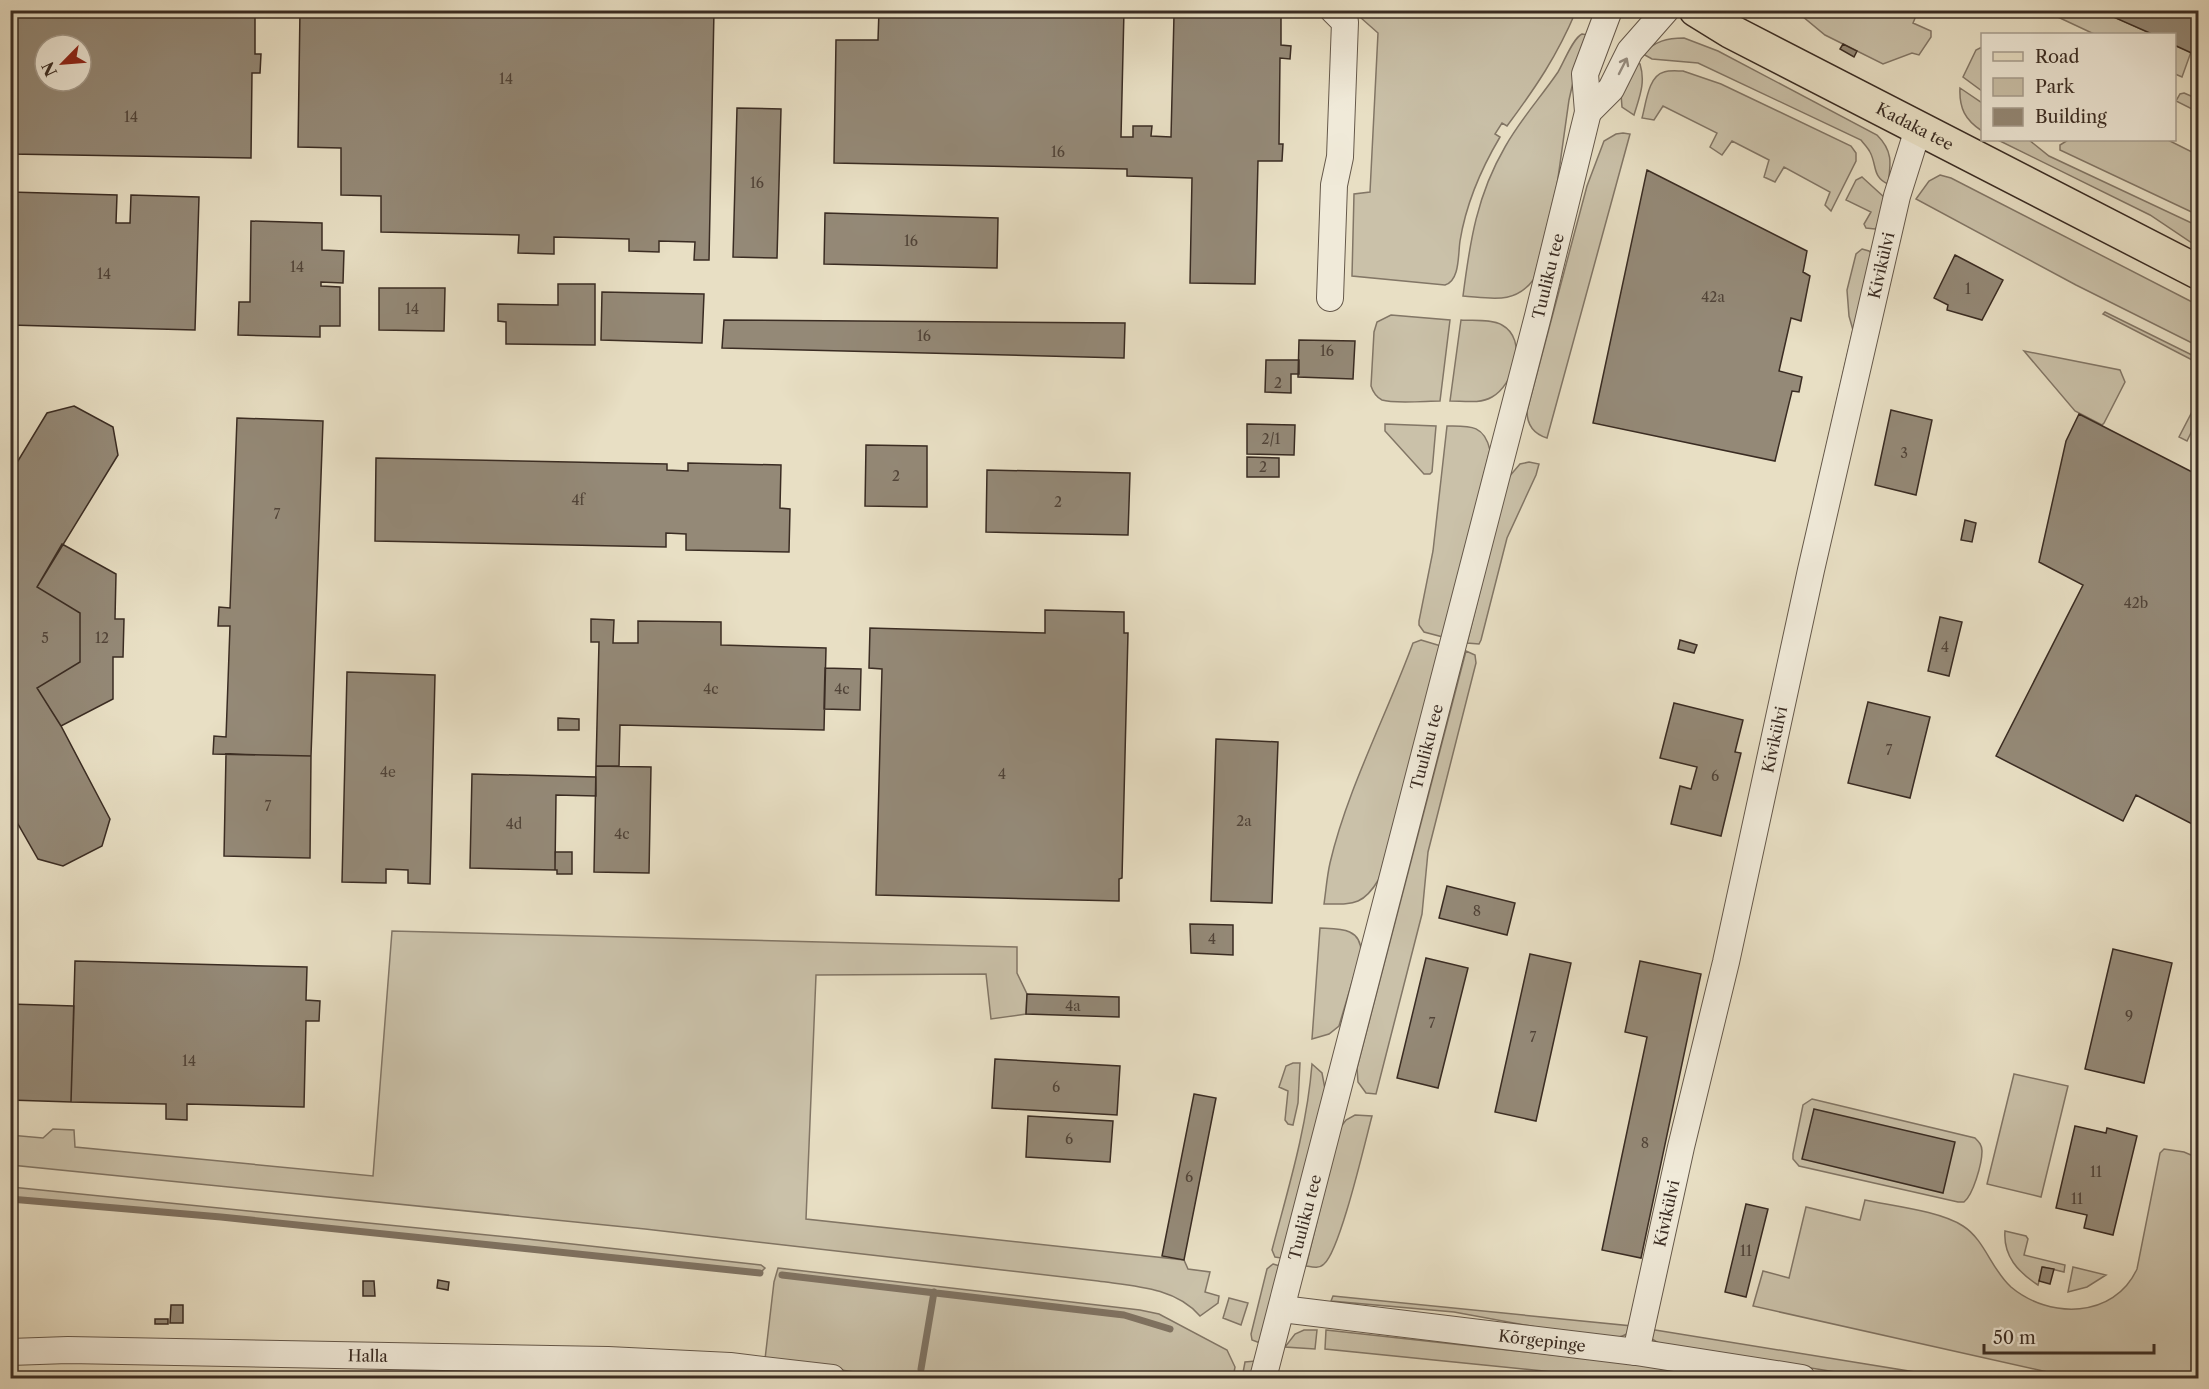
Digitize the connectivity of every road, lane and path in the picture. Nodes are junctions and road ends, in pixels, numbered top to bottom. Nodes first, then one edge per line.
1 (1333, 10) edge
2 (1610, 10) edge
3 (1666, 10) edge
4 (1696, 10) edge
5 (1588, 112) junction
6 (1919, 126) junction
7 (2199, 272) edge
8 (1330, 297) dead end
9 (1282, 1309) junction
10 (10, 1352) edge
11 (1636, 1352) junction
12 (730, 1372) edge
13 (832, 1378) edge
14 (1263, 1378) edge
15 (1802, 1378) edge

1 - 8 street
2 - 5 street, Tuuliku tee
5 -> 3 street
4 - 6 main road, Kadaka tee
5 - 9 street, Tuuliku tee
6 - 7 main road, Kadaka tee
6 - 11 street, Kivikülvi
9 - 11 street, Kõrgepinge
9 - 14 street, Tuuliku tee
10 - 12 street, Halla
11 - 15 street, Kõrgepinge
12 - 13 street, Halla

